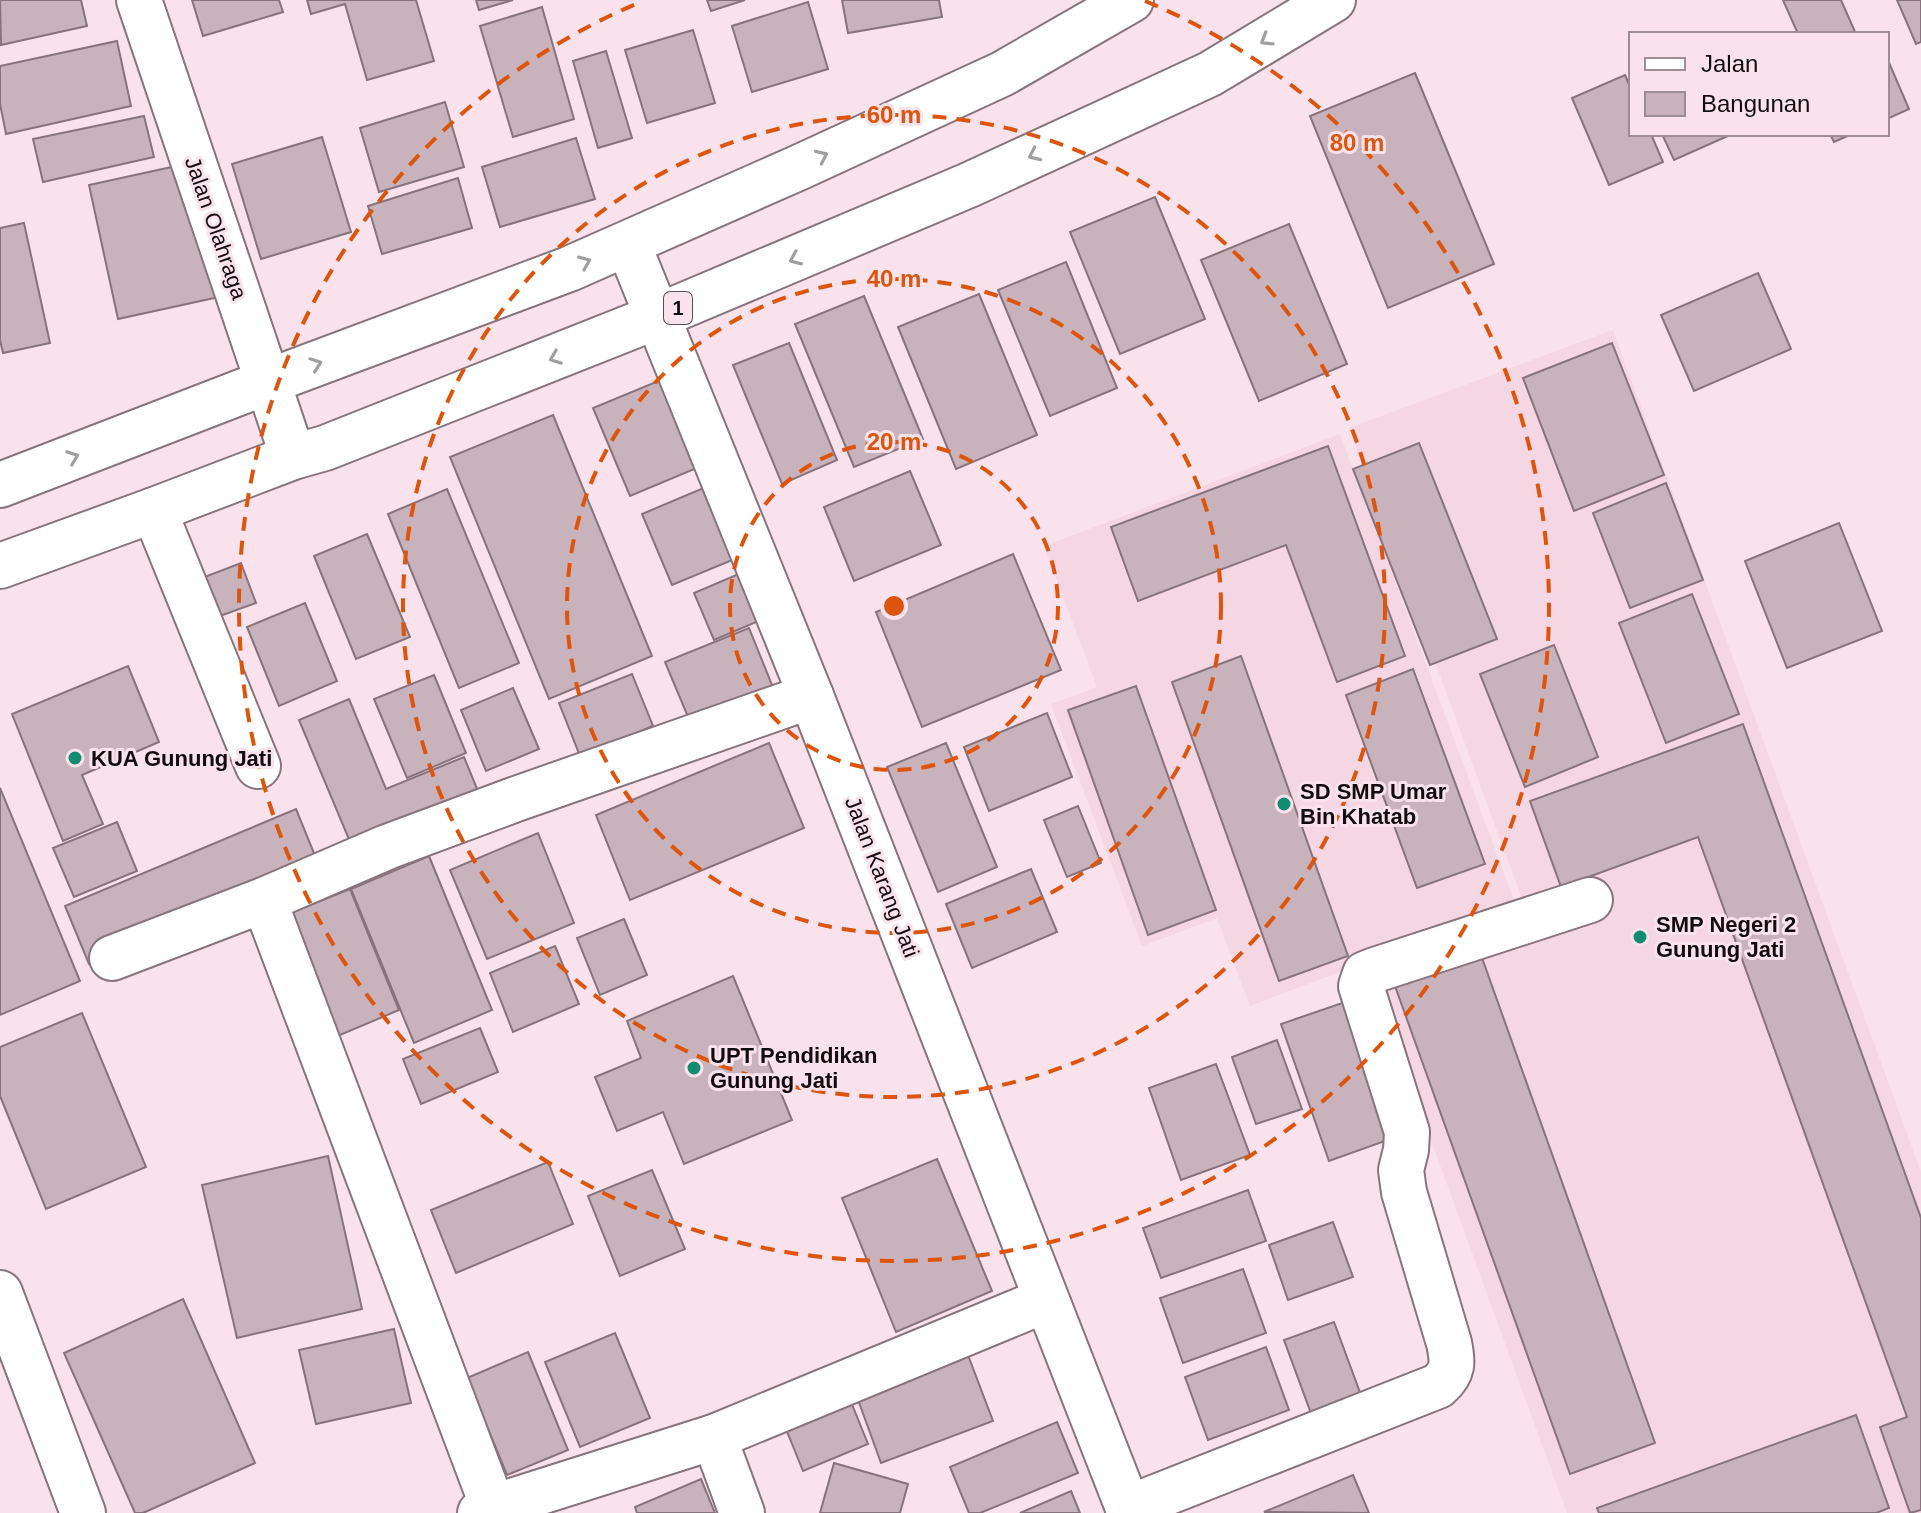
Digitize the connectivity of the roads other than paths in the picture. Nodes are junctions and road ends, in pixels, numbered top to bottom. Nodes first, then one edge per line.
1 (139, 0) edge
2 (1131, 0) edge
3 (1333, 0) edge
4 (628, 244) junction
5 (656, 317) junction
6 (267, 382) junction
7 (293, 457) junction
8 (0, 485) edge
9 (154, 510) junction
10 (0, 566) edge
11 (811, 696) junction
12 (258, 766) dead end
13 (264, 900) junction
14 (1590, 900) dead end
15 (112, 958) dead end
16 (1046, 1300) junction
17 (3, 1311) edge
18 (714, 1437) junction
19 (486, 1510) edge
20 (1129, 1511) edge
21 (83, 1513) edge
22 (742, 1513) edge

1 - 6 main road, Jalan Olahraga
4 -> 2 main road
3 -> 5 main road, 1
4 - 5 main road, Jalan Karang Jati
6 -> 4 main road
5 -> 7 main road, 1
5 - 11 main road, Jalan Karang Jati
6 - 7 main road, Jalan Olahraga
8 -> 6 main road
7 - 9 main road, 1
9 - 10 main road, 1
9 - 12 main road
11 - 13 main road
11 - 16 main road, Jalan Karang Jati
13 - 15 main road
13 - 19 main road
14 - 20 main road
16 - 18 main road
16 - 20 main road, Jalan Karang Jati
17 - 21 main road
18 - 19 main road
18 - 22 main road

